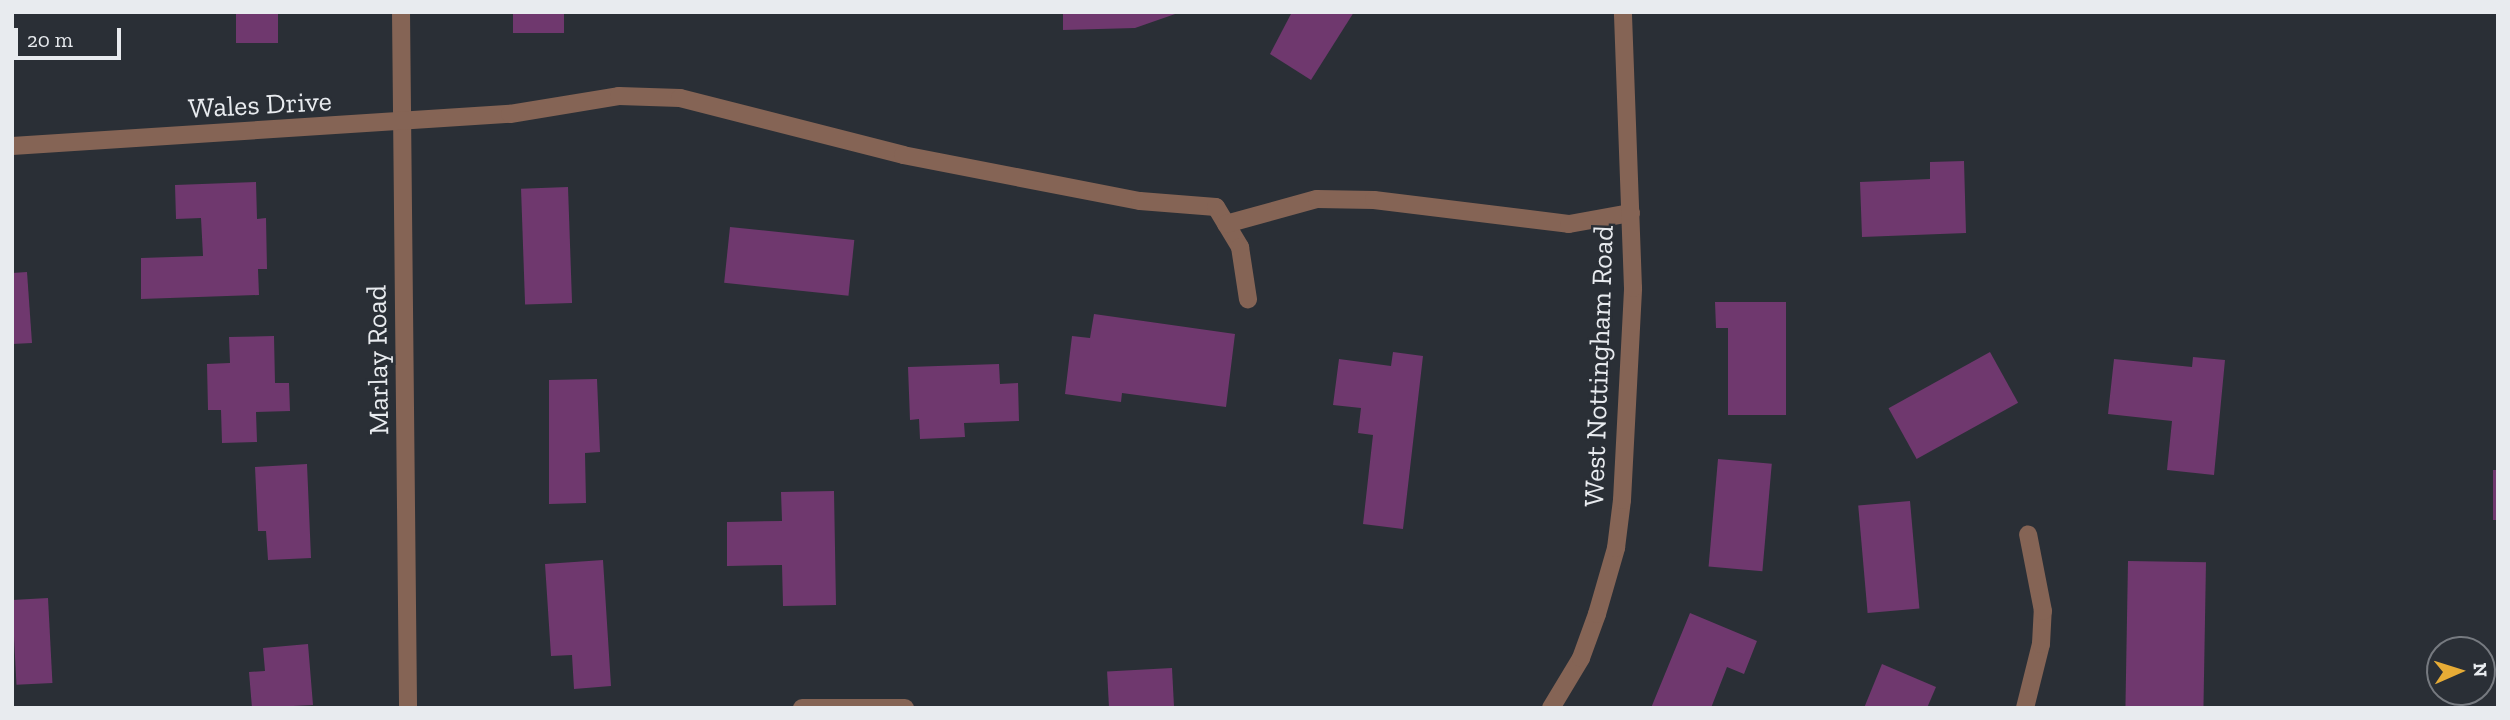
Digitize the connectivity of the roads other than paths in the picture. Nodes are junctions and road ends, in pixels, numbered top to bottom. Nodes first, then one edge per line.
1 (401, 12) edge
2 (1623, 12) edge
3 (402, 123) junction
4 (12, 146) edge
5 (1631, 213) junction
6 (1226, 224) junction
7 (1248, 299) dead end
8 (2028, 534) dead end
9 (408, 708) edge
10 (802, 708) edge
11 (905, 708) edge
12 (1551, 708) edge
13 (2025, 708) edge

1 - 3 street, Marlay Road
2 - 5 street, West Nottingham Road
3 - 4 street, Wales Drive
3 - 6 street, Wales Drive
3 - 9 street, Marlay Road
5 - 6 street
5 - 12 street, West Nottingham Road
6 - 7 street
8 - 13 street
10 - 11 street

